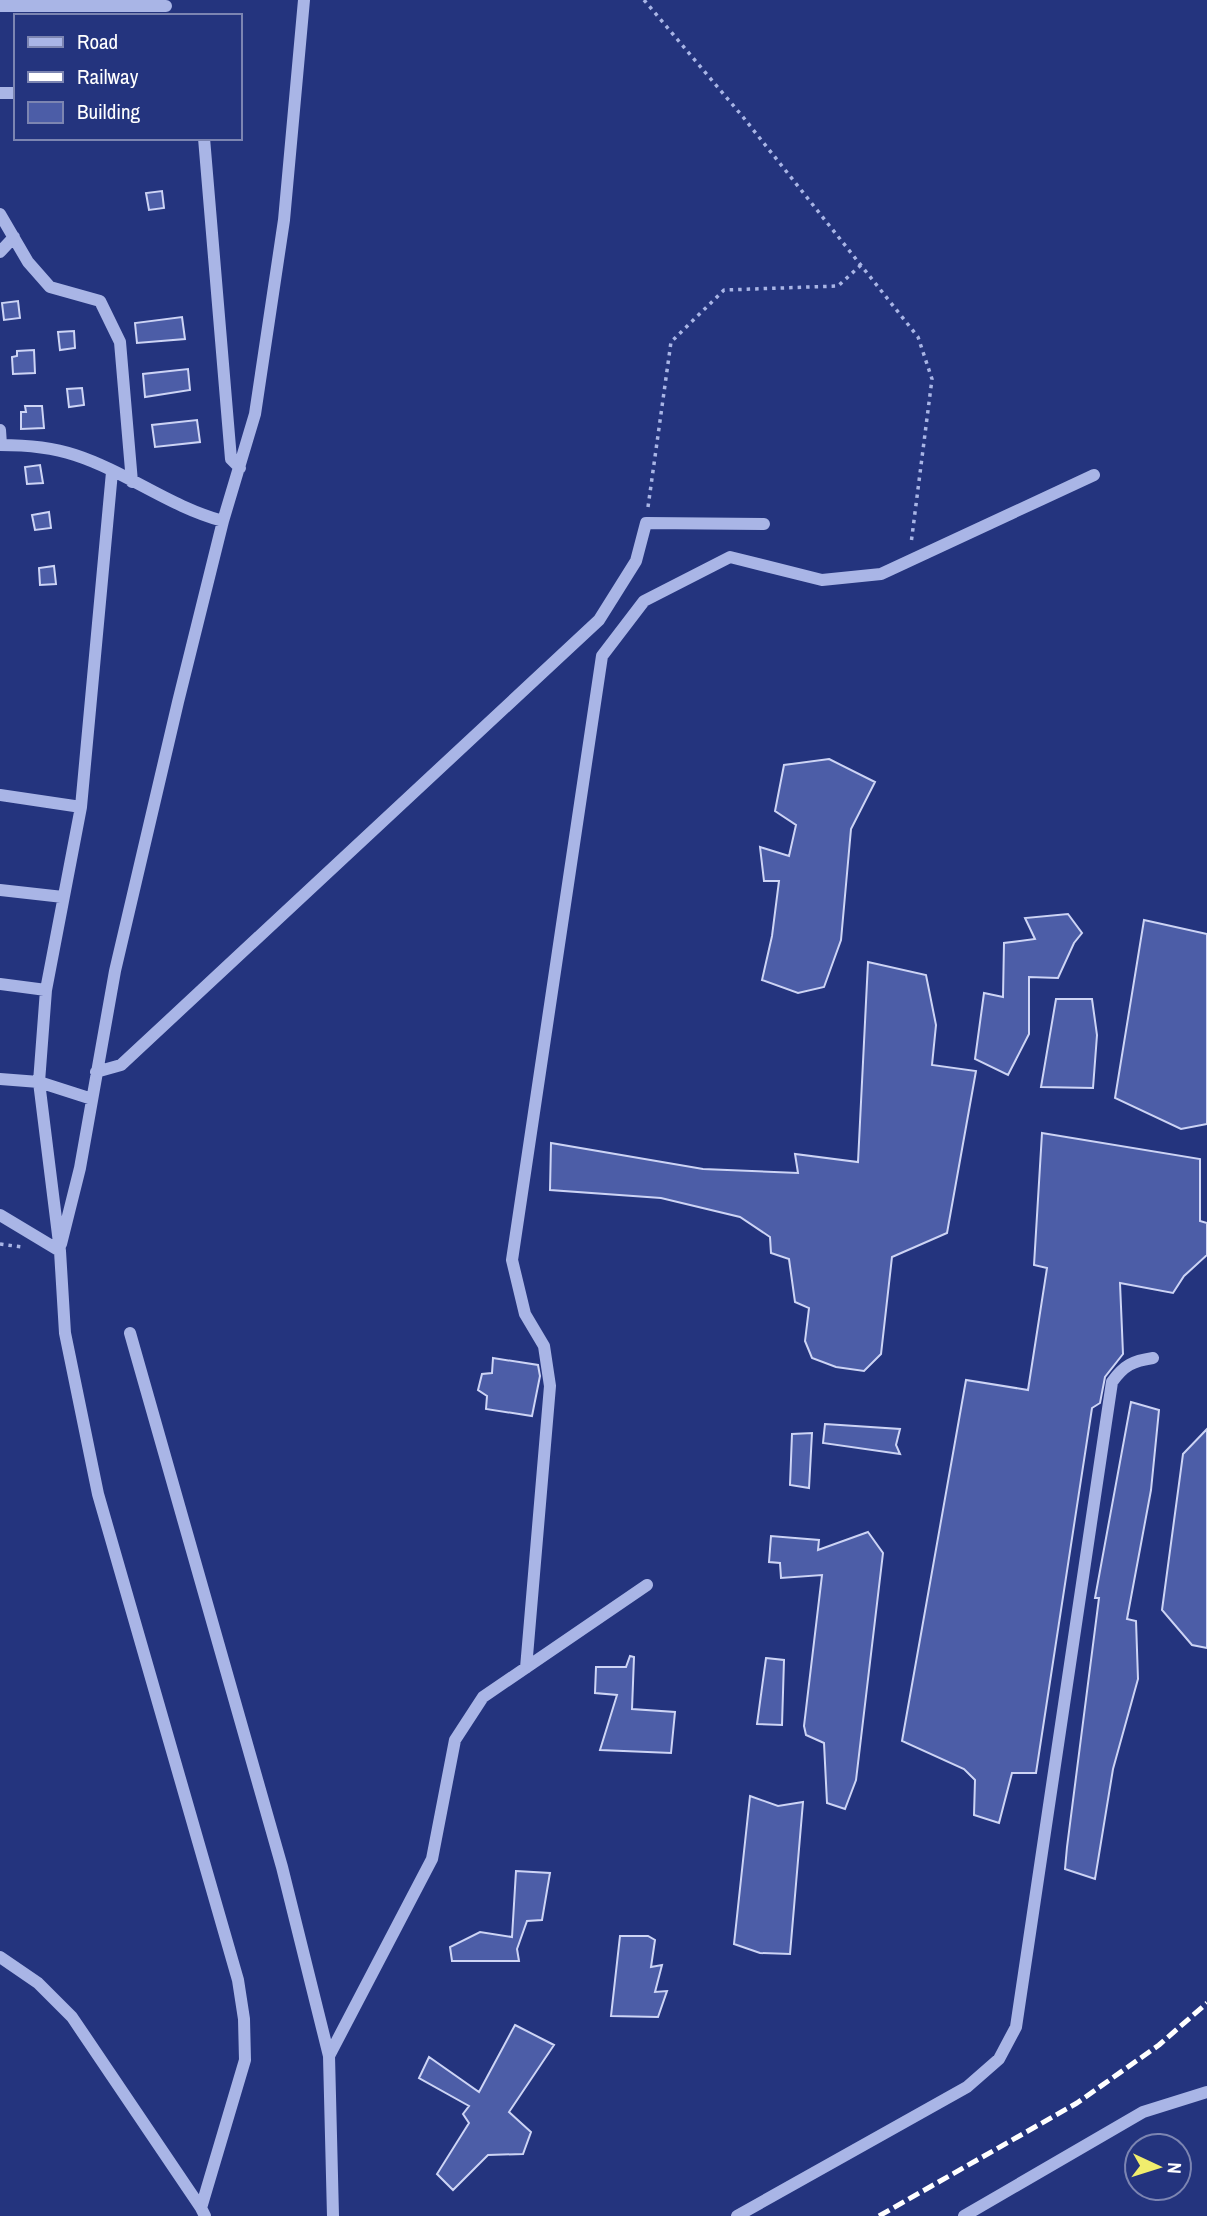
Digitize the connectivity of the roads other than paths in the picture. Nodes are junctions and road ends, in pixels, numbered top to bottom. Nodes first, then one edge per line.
1 (304, 0) edge
2 (0, 6) edge
3 (166, 6) dead end
4 (204, 140) edge
5 (0, 214) edge
6 (14, 237) junction
7 (0, 252) edge
8 (0, 430) edge
9 (1, 445) edge
10 (240, 468) junction
11 (112, 472) junction
12 (1094, 475) dead end
13 (132, 482) junction
14 (223, 521) junction
15 (764, 524) dead end
16 (0, 795) edge
17 (81, 807) junction
18 (0, 890) edge
19 (63, 897) junction
20 (0, 984) edge
21 (46, 990) junction
22 (96, 1072) junction
23 (0, 1079) edge
24 (39, 1082) junction
25 (92, 1099) junction
26 (0, 1215) edge
27 (60, 1251) junction
28 (130, 1333) dead end
29 (1153, 1357) dead end
30 (647, 1586) dead end
31 (526, 1668) junction
32 (0, 1956) edge
33 (329, 2056) junction
34 (1207, 2092) edge
35 (203, 2212) edge
36 (333, 2216) edge
37 (737, 2216) edge
38 (964, 2216) edge

1 - 10 street
2 - 3 street
4 - 10 street
5 - 6 street
6 - 7 street
6 - 13 street
8 - 9 street
9 - 11 street
10 - 14 street
11 - 13 street
11 - 17 street
12 - 31 street
13 - 14 street
14 - 22 street
15 - 22 street
16 - 17 street
17 - 19 street
18 - 19 street
19 - 21 street
20 - 21 street
21 - 24 street
22 - 25 street
23 - 24 street
24 - 25 street
24 - 27 street
25 - 27 street
26 - 27 street
27 - 35 street
28 - 33 street
29 - 37 street
30 - 31 street
31 - 33 street
32 - 35 street
33 - 36 street
34 - 38 street

